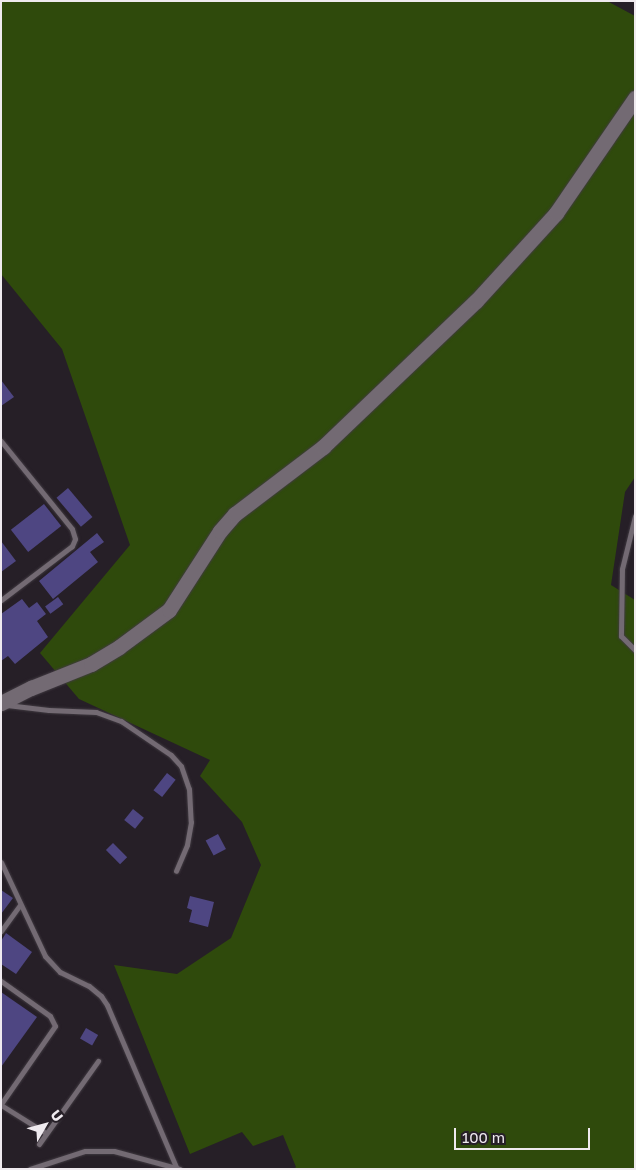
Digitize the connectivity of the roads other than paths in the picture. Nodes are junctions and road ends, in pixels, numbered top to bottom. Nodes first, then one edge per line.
1 (635, 98) edge
2 (1, 441) edge
3 (635, 516) edge
4 (1, 600) edge
5 (635, 650) edge
6 (1, 704) edge
7 (1, 862) edge
8 (176, 871) dead end
9 (20, 905) junction
10 (1, 932) edge
11 (1, 981) edge
12 (98, 1061) dead end
13 (1, 1104) edge
14 (46, 1133) junction
15 (39, 1144) dead end
16 (178, 1168) edge
17 (30, 1169) edge

1 - 6 main road
2 - 4 lane
3 - 5 lane
6 - 8 lane
7 - 9 lane
9 - 10 lane
9 - 16 lane
11 - 13 lane
12 - 14 lane
13 - 14 lane
14 - 15 lane
16 - 17 lane

